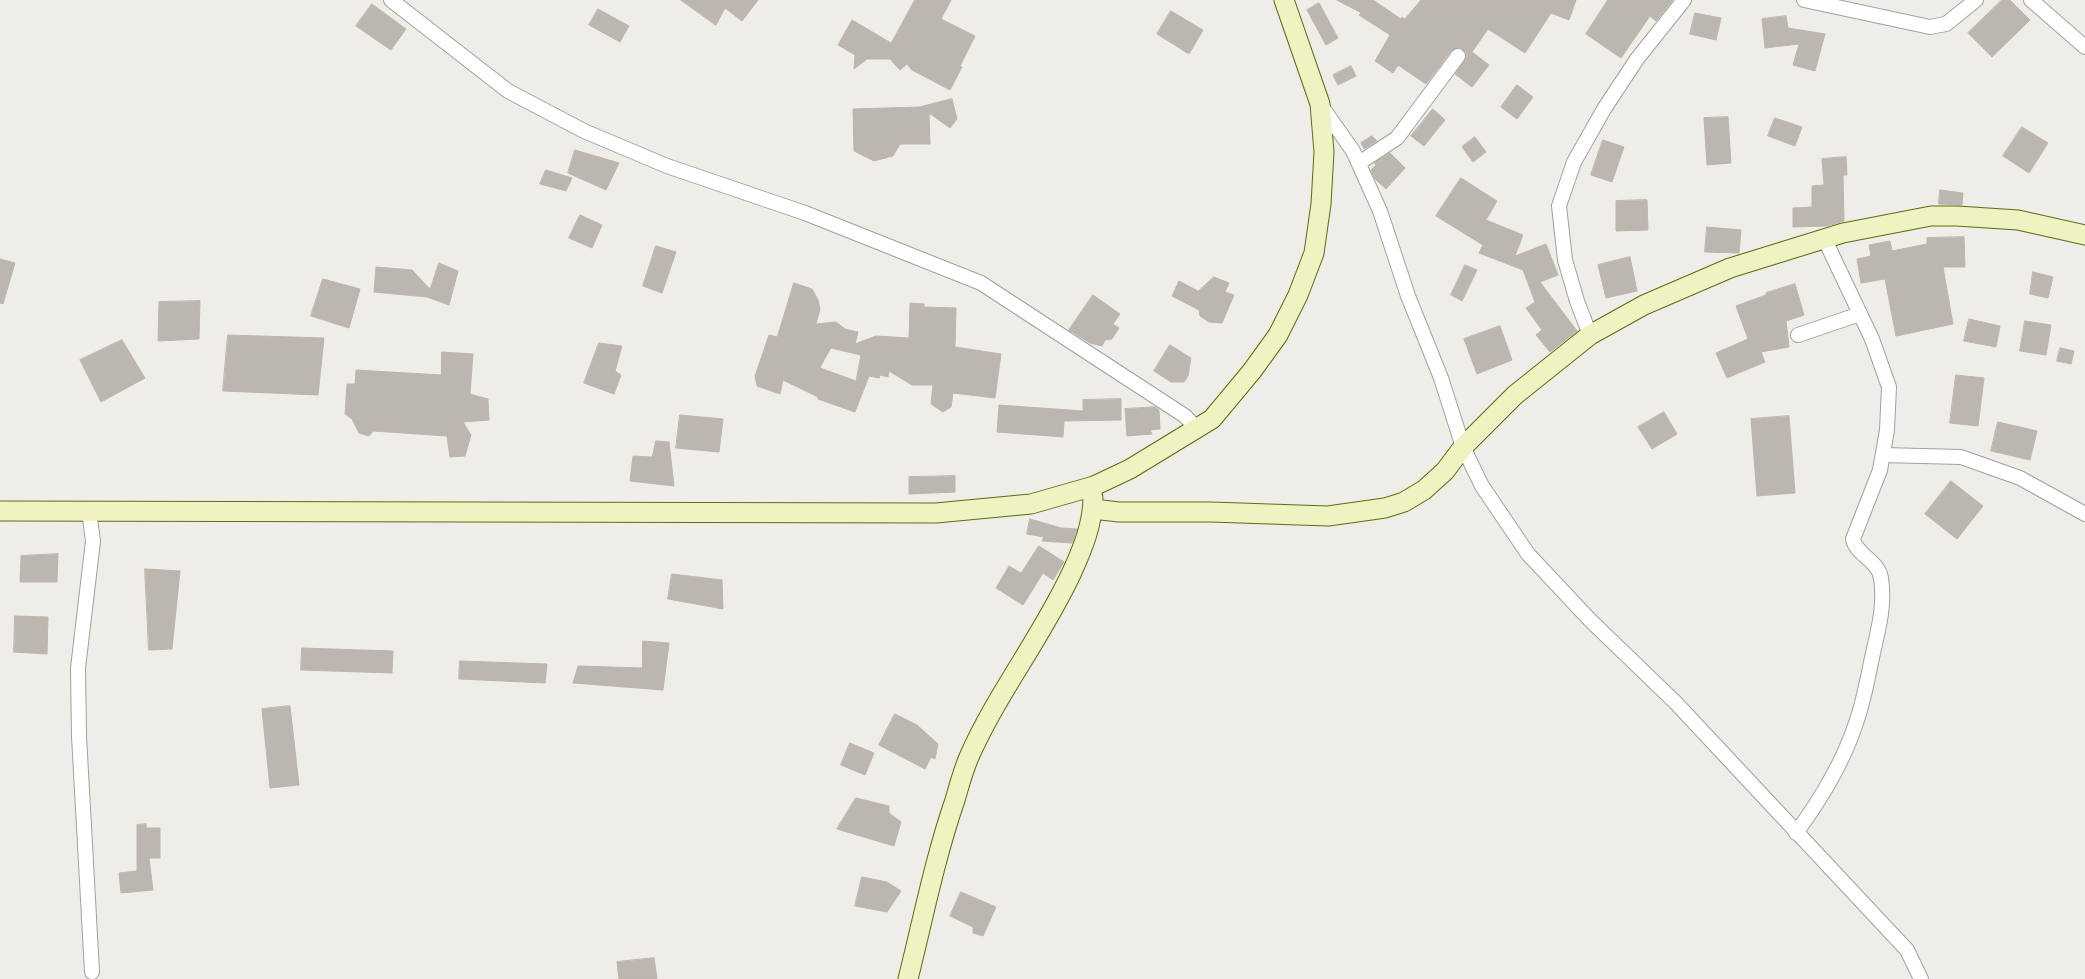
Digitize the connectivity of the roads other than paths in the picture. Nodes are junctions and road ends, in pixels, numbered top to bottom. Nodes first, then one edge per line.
1 (391, 0) edge
2 (1284, 0) edge
3 (1684, 0) edge
4 (1804, 0) edge
5 (1976, 0) edge
6 (2031, 0) edge
7 (2085, 47) edge
8 (1458, 56) dead end
9 (1320, 104) junction
10 (1359, 163) junction
11 (2085, 235) edge
12 (1825, 240) junction
13 (1860, 314) junction
14 (1798, 334) dead end
15 (1590, 335) junction
16 (1197, 429) junction
17 (1463, 447) junction
18 (1883, 455) junction
19 (1094, 486) junction
20 (1093, 509) junction
21 (0, 511) edge
22 (89, 511) junction
23 (2085, 514) edge
24 (1796, 833) junction
25 (92, 972) dead end
26 (908, 979) edge
27 (1921, 979) edge

1 - 16 street
2 - 9 main road
3 - 15 street
4 - 5 street
6 - 7 street
8 - 10 street
9 - 10 street
9 - 16 main road
10 - 17 street
11 - 12 main road
12 - 13 street
12 - 15 main road
13 - 14 street
13 - 18 street
15 - 17 main road
16 - 19 main road
17 - 20 main road
17 - 24 street
18 - 23 street
18 - 24 street
19 - 20 main road
19 - 22 main road
20 - 26 main road
21 - 22 main road
22 - 25 street
24 - 27 street

